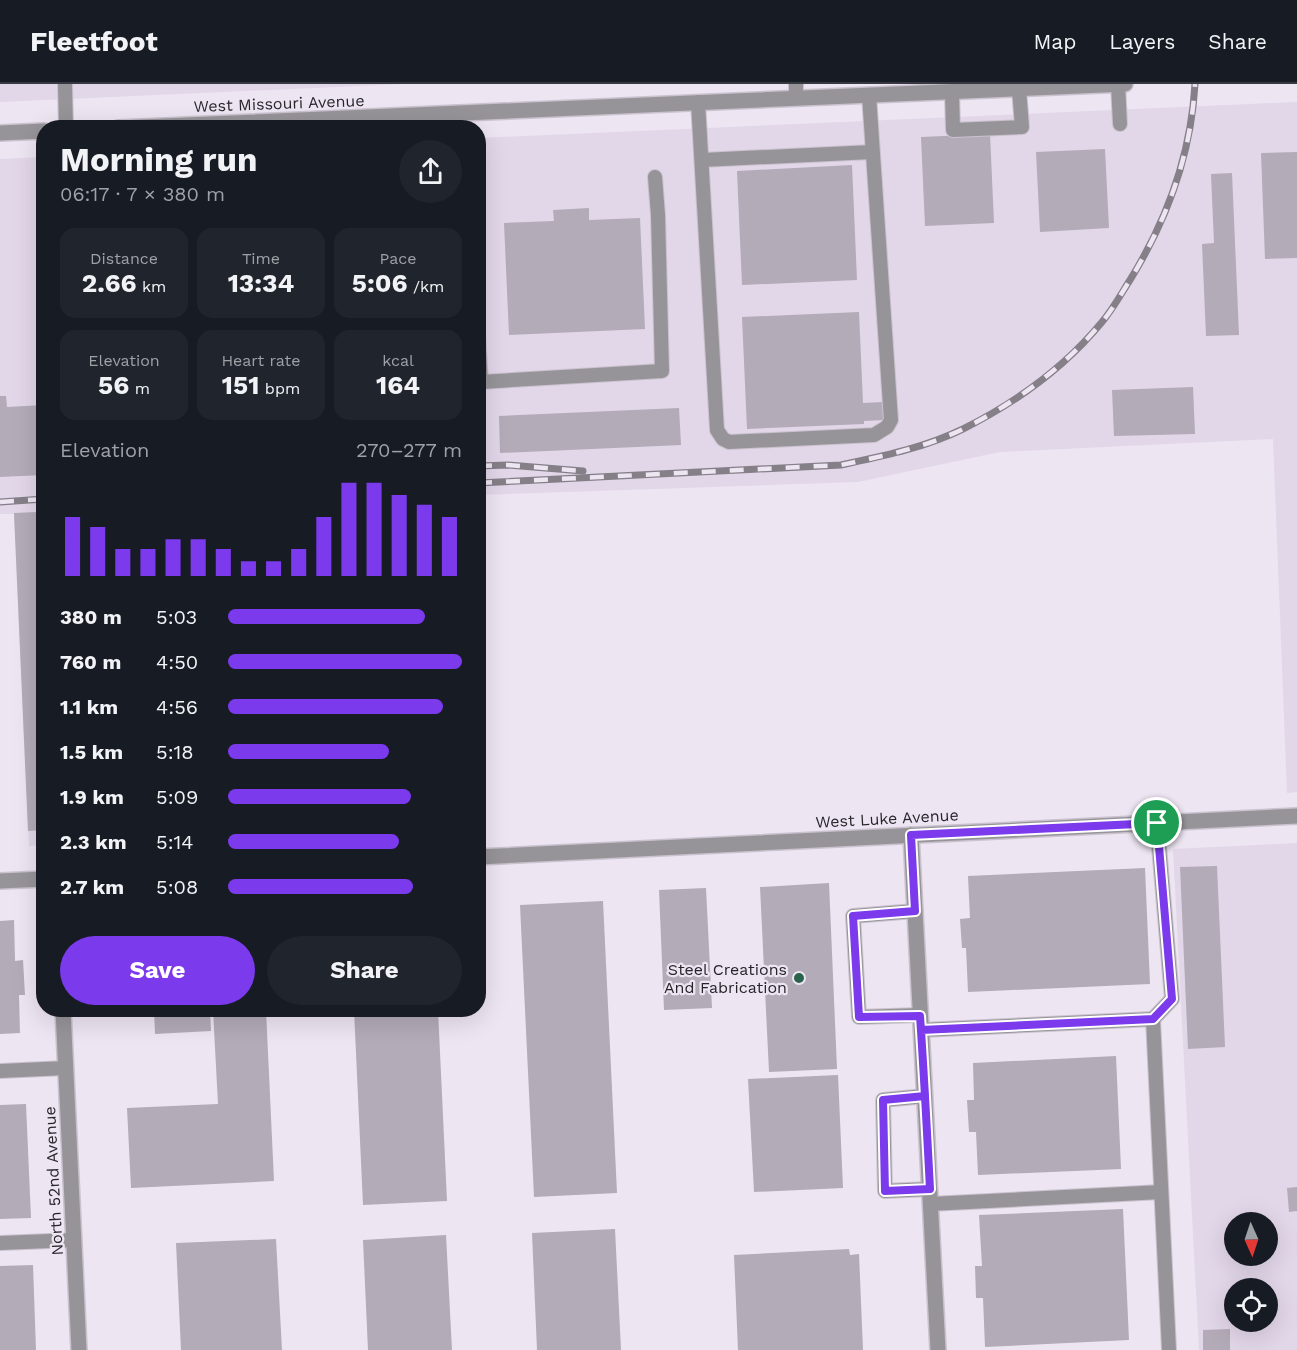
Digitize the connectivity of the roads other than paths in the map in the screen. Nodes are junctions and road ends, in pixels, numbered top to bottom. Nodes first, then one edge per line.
1 (65, 84) edge
2 (1118, 84) edge
3 (1125, 84) edge
4 (936, 88) edge
5 (1019, 89) junction
6 (796, 91) edge
7 (952, 92) junction
8 (869, 95) junction
9 (699, 102) junction
10 (66, 120) edge
11 (397, 120) edge
12 (1120, 124) dead end
13 (36, 131) edge
14 (0, 133) edge
15 (872, 152) junction
16 (702, 160) junction
17 (655, 177) dead end
18 (486, 382) edge
19 (1297, 816) edge
20 (1157, 823) junction
21 (911, 835) junction
22 (486, 857) edge
23 (36, 879) edge
24 (0, 881) edge
25 (915, 911) junction
26 (63, 1017) edge
27 (1153, 1019) junction
28 (921, 1023) junction
29 (66, 1068) junction
30 (0, 1071) edge
31 (925, 1096) junction
32 (1161, 1192) junction
33 (930, 1196) junction
34 (74, 1240) junction
35 (0, 1243) edge
36 (79, 1350) edge
37 (938, 1350) edge
38 (1169, 1350) edge

1 - 10 lane
2 - 3 street, West Missouri Avenue
2 - 5 street, West Missouri Avenue
2 - 12 lane
4 - 7 street, West Missouri Avenue
4 - 8 street, West Missouri Avenue
5 - 7 street, West Missouri Avenue
5 - 7 lane
6 - 8 street, West Missouri Avenue
6 - 9 street, West Missouri Avenue
8 - 15 lane
9 - 11 street, West Missouri Avenue
9 - 16 lane
13 - 14 street
15 - 16 lane
15 - 16 lane
17 - 18 lane
19 - 20 street, West Luke Avenue
20 - 21 street, West Luke Avenue
20 - 27 lane
21 - 22 street, West Luke Avenue
21 - 25 street
23 - 24 street
25 - 28 street
25 - 28 lane
26 - 29 street, North 52nd Avenue
27 - 28 lane
27 - 32 lane
28 - 31 street
29 - 30 lane
29 - 34 street, North 52nd Avenue
31 - 33 street
31 - 33 lane
32 - 33 lane
32 - 38 lane
33 - 37 street
34 - 35 lane
34 - 36 street, North 52nd Avenue

